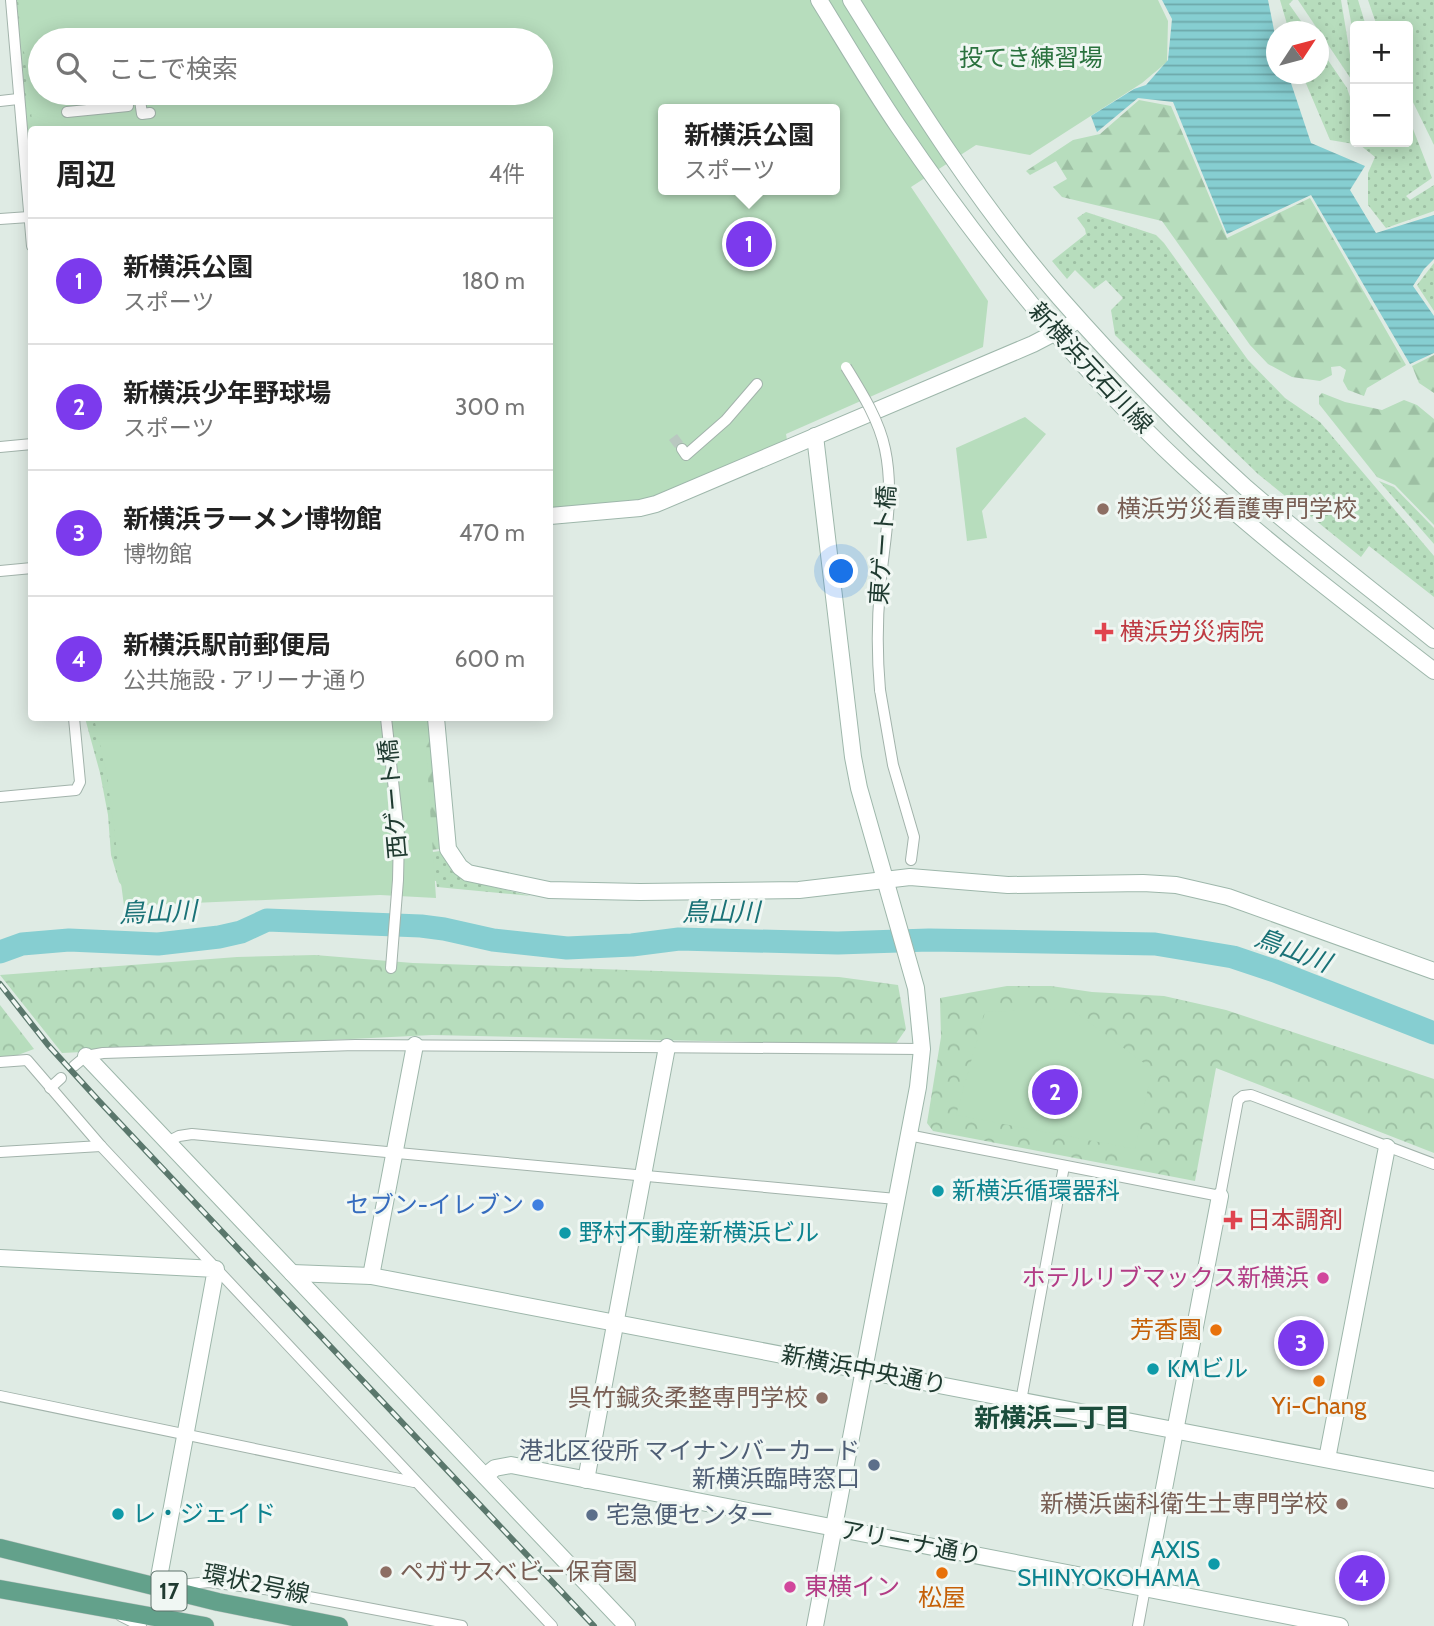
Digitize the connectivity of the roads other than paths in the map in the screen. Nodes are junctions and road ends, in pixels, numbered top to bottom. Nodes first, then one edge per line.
1 (10, 0) edge
2 (820, 0) edge
3 (851, 0) edge
4 (18, 99) junction
5 (0, 101) edge
6 (128, 105) edge
7 (143, 105) edge
8 (67, 112) dead end
9 (146, 114) dead end
10 (28, 206) edge
11 (28, 217) edge
12 (0, 219) edge
13 (1079, 320) junction
14 (1056, 333) junction
15 (846, 367) dead end
16 (757, 384) dead end
17 (815, 436) junction
18 (28, 444) edge
19 (0, 447) edge
20 (682, 449) dead end
21 (553, 516) edge
22 (28, 568) edge
23 (0, 571) edge
24 (1434, 640) edge
25 (1434, 671) edge
26 (75, 721) edge
27 (386, 721) edge
28 (436, 721) edge
29 (0, 797) edge
30 (911, 860) dead end
31 (885, 880) junction
32 (392, 963) dead end
33 (1434, 971) edge
34 (415, 1045) junction
35 (667, 1047) junction
36 (922, 1049) junction
37 (80, 1061) joint
38 (0, 1062) edge
39 (61, 1078) dead end
40 (50, 1088) junction
41 (908, 1135) junction
42 (167, 1142) junction
43 (101, 1146) junction
44 (1387, 1147) junction
45 (0, 1152) edge
46 (395, 1154) junction
47 (1434, 1164) edge
48 (1064, 1166) junction
49 (643, 1176) junction
50 (1220, 1196) junction
51 (896, 1199) junction
52 (0, 1258) edge
53 (216, 1269) junction
54 (292, 1273) junction
55 (371, 1276) junction
56 (615, 1323) junction
57 (863, 1370) junction
58 (0, 1396) edge
59 (1021, 1401) junction
60 (1176, 1430) junction
61 (186, 1435) junction
62 (1327, 1459) junction
63 (485, 1476) junction
64 (586, 1480) junction
65 (1434, 1480) edge
66 (414, 1482) junction
67 (833, 1528) junction
68 (0, 1548) edge
69 (157, 1588) junction
70 (1145, 1588) junction
71 (0, 1589) edge
72 (104, 1607) junction
73 (547, 1625) edge
74 (141, 1626) edge
75 (205, 1626) edge
76 (339, 1626) edge
77 (462, 1626) edge
78 (627, 1626) edge
79 (815, 1626) edge
80 (1138, 1626) edge
81 (1340, 1626) edge

1 - 4 street
2 - 14 street, 新横浜元石川線
3 - 13 street, 新横浜元石川線
4 - 5 street
4 - 10 street
6 - 8 street
7 - 9 street
11 - 12 street
13 - 14 street
13 - 24 street, 新横浜元石川線
14 - 17 street
14 - 25 street, 新横浜元石川線
15 - 30 street, 東ゲート橋, bridge
16 - 20 street
17 - 21 street
17 - 31 street
18 - 19 street
22 - 23 street
26 - 29 street
27 - 32 street, 西ゲート橋
28 - 31 street
31 - 33 street
31 - 36 street
34 - 35 street
34 - 37 street
34 - 46 street
35 - 36 street
35 - 49 street
36 - 41 street
37 - 42 street
38 - 40 street
39 - 40 street
40 - 43 street
41 - 48 street
41 - 51 street
42 - 46 street
42 - 54 street
43 - 45 street
43 - 53 street
44 - 47 street
44 - 50 street
44 - 62 street
46 - 49 street
46 - 55 street
48 - 50 street
48 - 59 street
49 - 51 street
49 - 56 street
50 - 60 street
51 - 57 street
52 - 53 street
53 - 61 street
53 - 66 street
54 - 55 street, 新横浜中央通り
54 - 63 street
55 - 56 street, 新横浜中央通り
56 - 57 street, 新横浜中央通り
56 - 64 street
57 - 59 street, 新横浜中央通り
57 - 67 street
58 - 61 street
59 - 60 street, 新横浜中央通り
60 - 62 street, 新横浜中央通り
60 - 70 street
61 - 66 street
61 - 69 street
62 - 65 street, 新横浜中央通り
63 - 64 street, アリーナ通り
63 - 78 street
64 - 67 street, アリーナ通り
66 - 73 street
67 - 70 street, アリーナ通り
67 - 79 street
68 - 69 main road, 環状2号線 / 17
69 - 76 main road, 環状2号線 / 17
69 - 77 street
70 - 80 street
70 - 81 street, アリーナ通り
71 - 72 main road, 17
72 - 74 street
72 - 75 main road, 17

